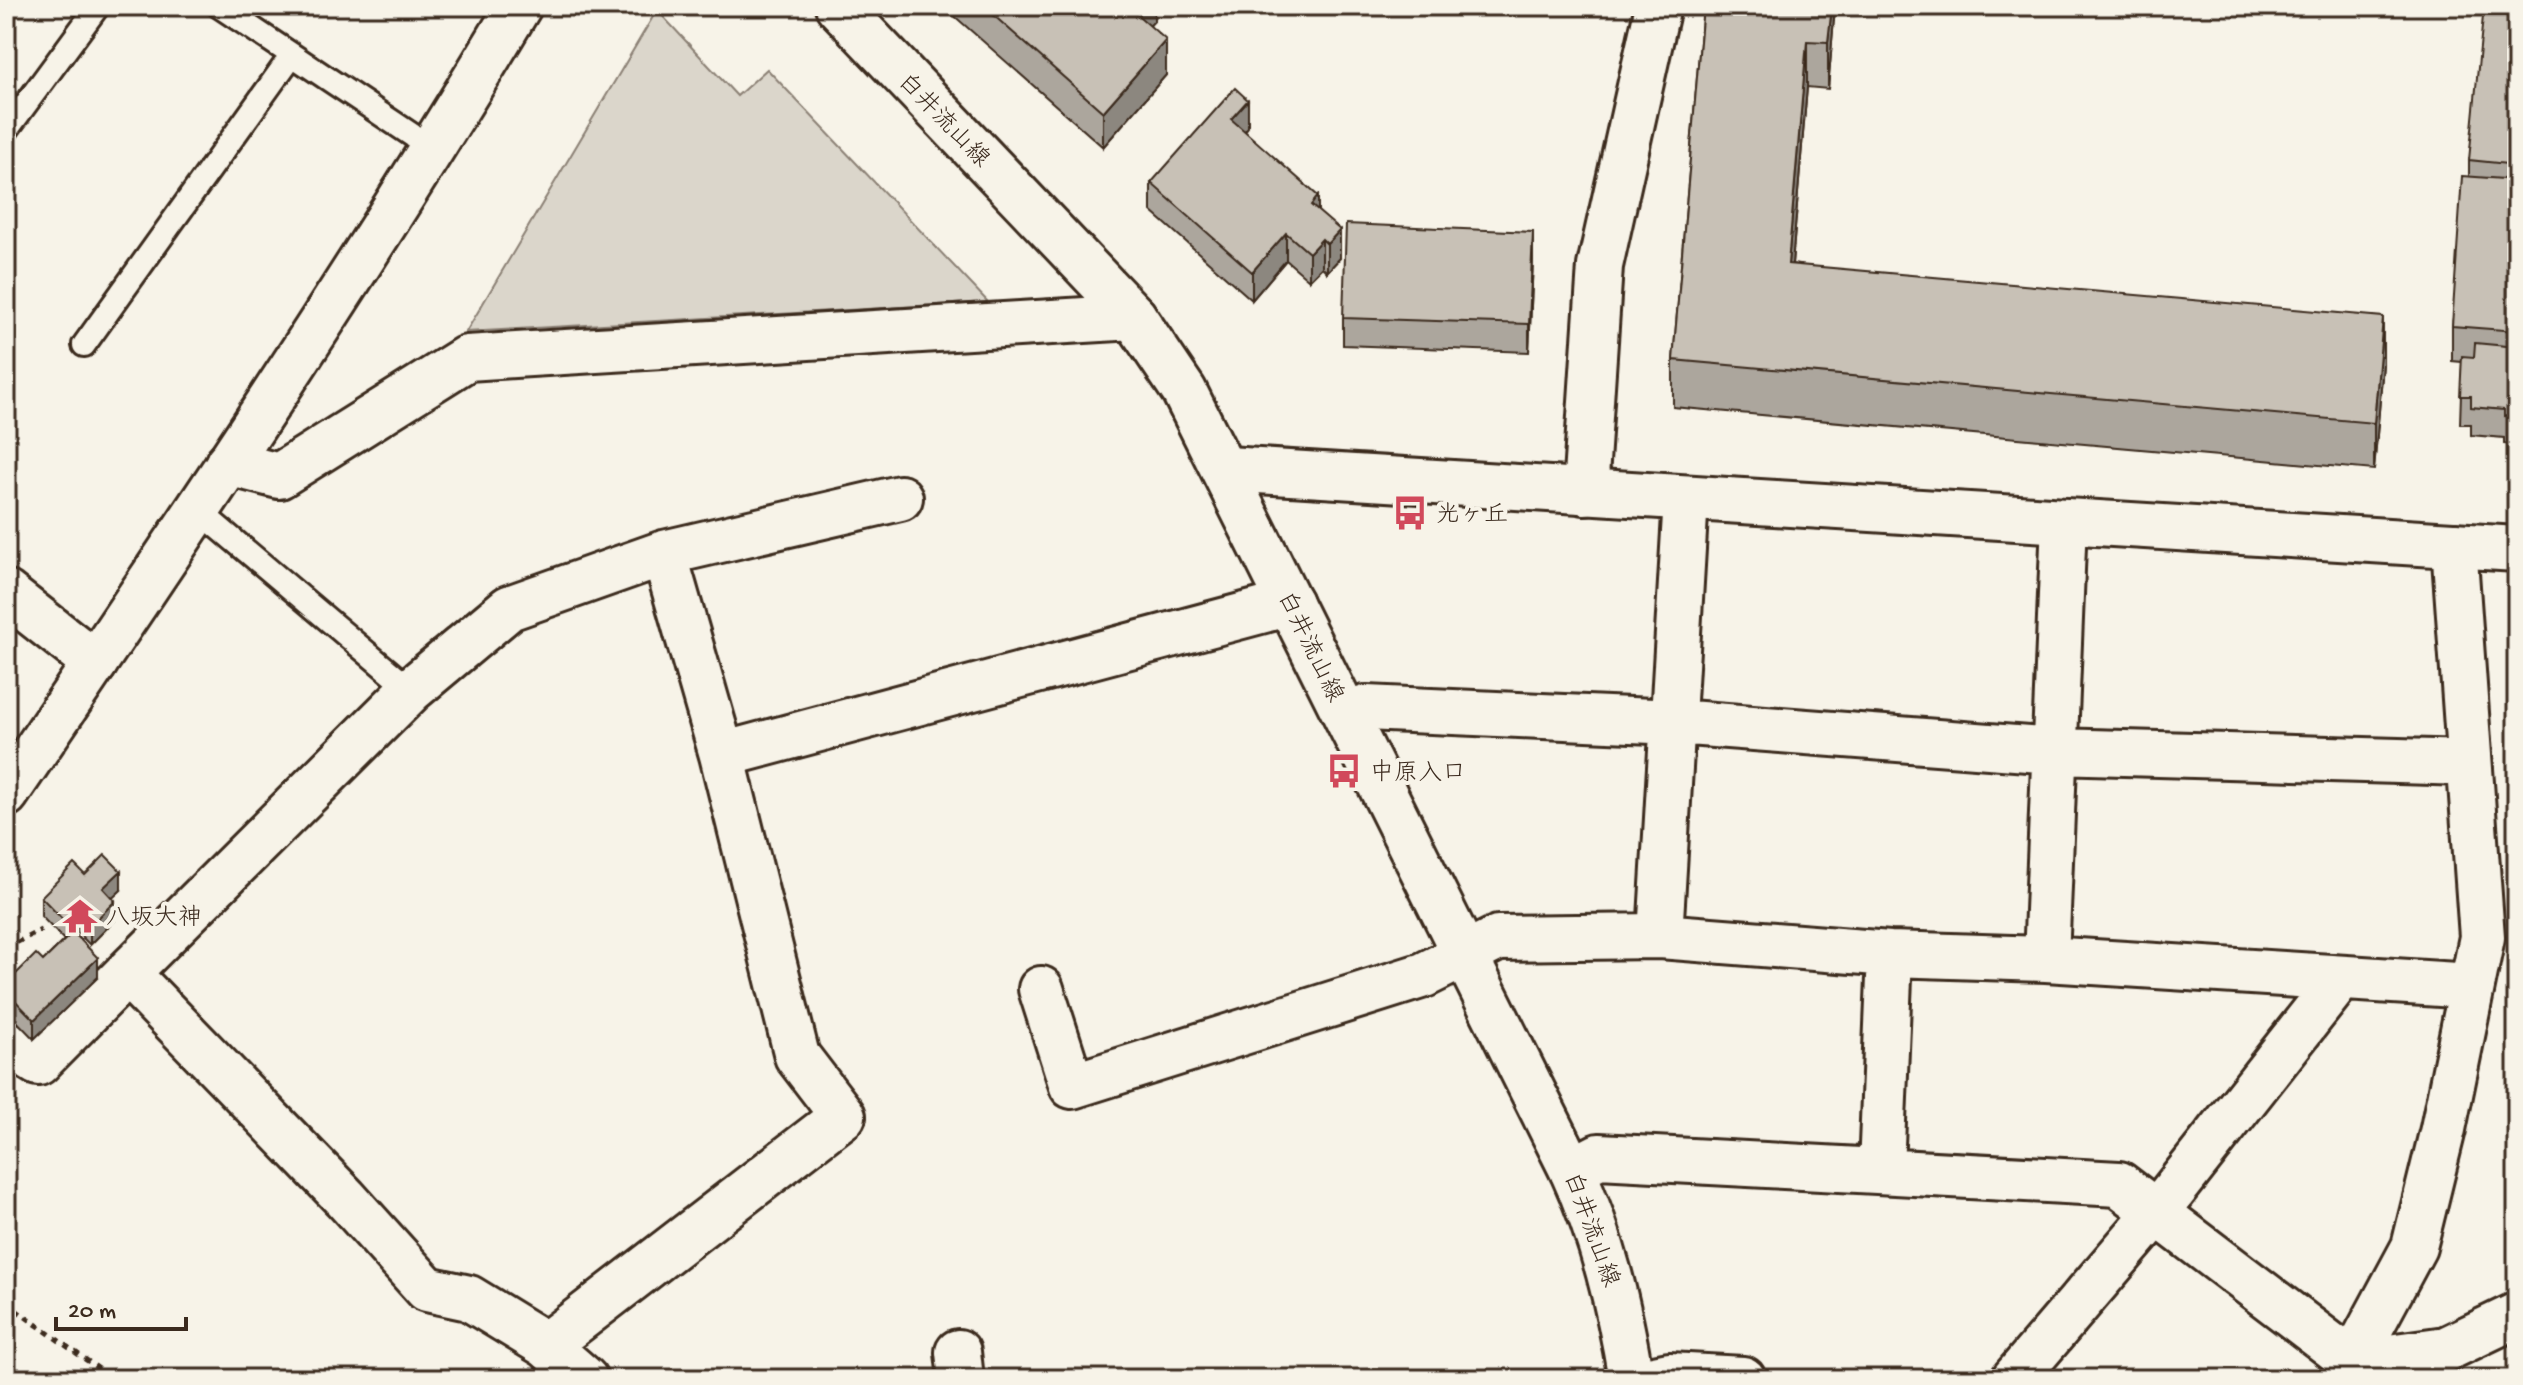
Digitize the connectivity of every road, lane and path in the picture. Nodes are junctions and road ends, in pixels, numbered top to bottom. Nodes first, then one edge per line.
1 (98, 6) edge
2 (219, 6) edge
3 (519, 6) edge
4 (838, 6) edge
5 (1658, 6) edge
6 (292, 55) junction
7 (6, 131) edge
8 (433, 149) junction
9 (1134, 317) junction
10 (84, 345) dead end
11 (228, 463) junction
12 (1226, 469) junction
13 (1585, 492) junction
14 (900, 498) dead end
15 (1686, 498) junction
16 (198, 510) junction
17 (2064, 521) junction
18 (2454, 545) junction
19 (2517, 549) edge
20 (664, 553) junction
21 (6, 593) edge
22 (1290, 603) junction
23 (95, 663) junction
24 (411, 690) junction
25 (1347, 717) junction
26 (1675, 722) junction
27 (2055, 751) junction
28 (722, 755) junction
29 (2468, 763) junction
30 (6, 794) edge
31 (41, 930) dead end
32 (1660, 936) junction
33 (6, 948) edge
34 (1466, 954) junction
35 (1890, 954) junction
36 (2046, 959) junction
37 (127, 973) junction
38 (2341, 978) junction
39 (2472, 986) junction
40 (1041, 989) dead end
41 (6, 1043) edge
42 (1881, 1169) junction
43 (1572, 1170) junction
44 (2156, 1213) junction
45 (6, 1303) edge
46 (2517, 1315) edge
47 (546, 1345) junction
48 (2348, 1370) edge
49 (113, 1379) edge
50 (585, 1379) edge
51 (1631, 1379) edge
52 (1649, 1379) edge
53 (1743, 1379) edge
54 (2014, 1379) edge

1 - 7 lane
2 - 6 lane
3 - 8 street
4 - 9 street, 白井流山線
5 - 13 street
6 - 8 lane
6 - 10 lane
8 - 11 street
9 - 11 street
9 - 12 street, 白井流山線
11 - 16 street
12 - 13 street
12 - 22 street, 白井流山線
13 - 15 street
14 - 20 street
15 - 17 street
15 - 26 street
16 - 23 street
16 - 24 lane
17 - 18 street
17 - 27 street
18 - 19 street
18 - 29 street
20 - 24 street
20 - 28 street
21 - 23 street
22 - 25 street, 白井流山線
22 - 28 street
23 - 30 street
24 - 37 street
25 - 26 street
25 - 34 street, 白井流山線
26 - 27 street
26 - 32 street
27 - 29 street
27 - 36 street
28 - 47 street
29 - 39 street
31 - 33 path
32 - 34 street
32 - 35 street
34 - 40 street
34 - 43 street, 白井流山線
35 - 36 street
35 - 42 street
36 - 38 street
37 - 41 street
37 - 47 street
38 - 39 street
38 - 44 street
39 - 48 street
42 - 43 street
42 - 44 street
43 - 51 street, 白井流山線
44 - 48 street
44 - 54 street
45 - 49 path
46 - 48 street
47 - 50 street
52 - 53 street

